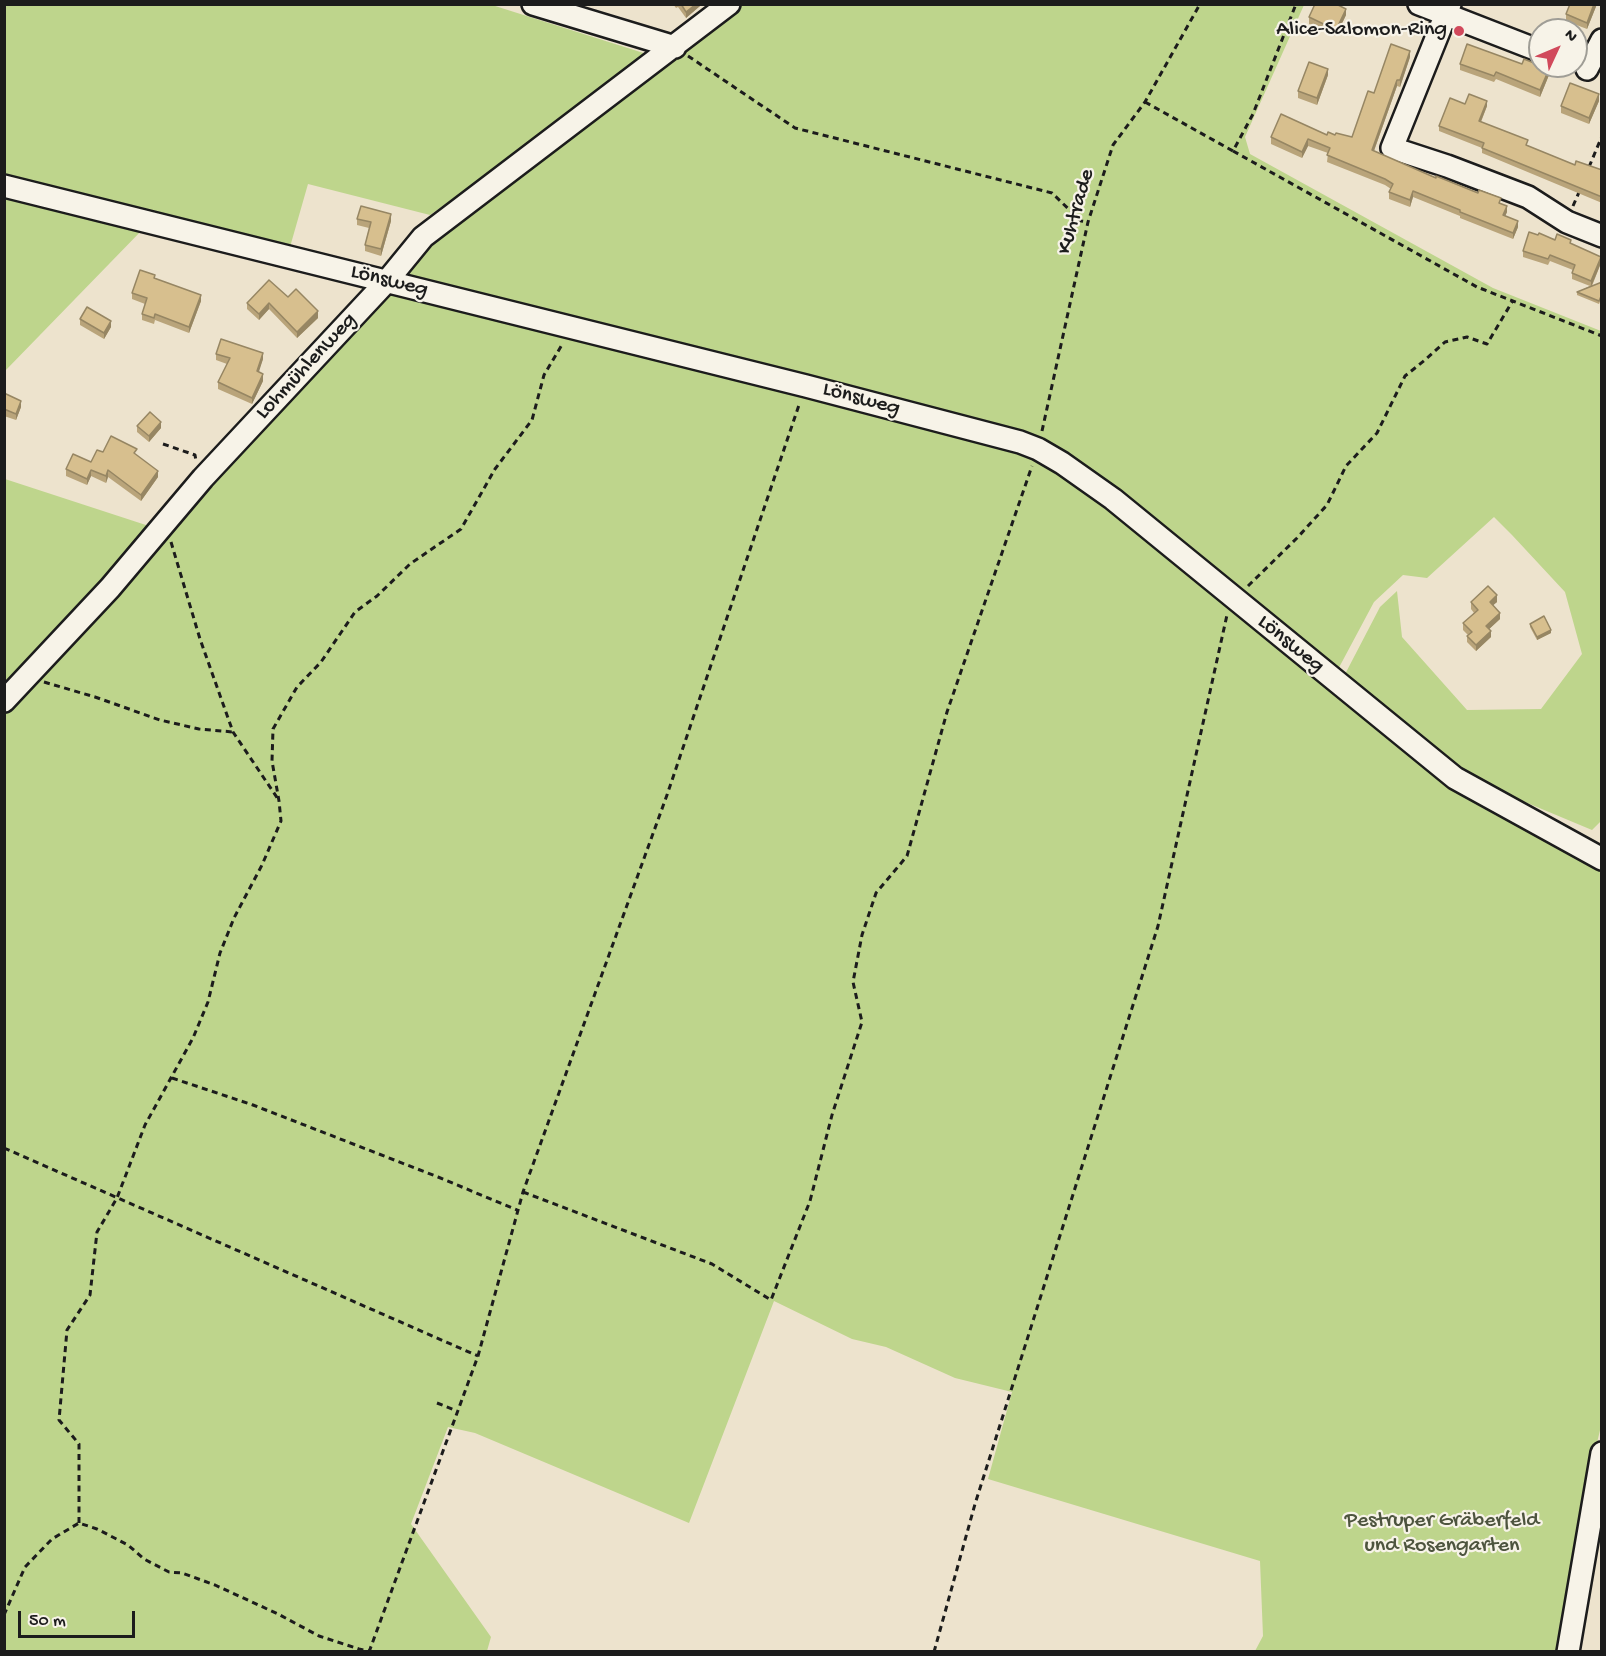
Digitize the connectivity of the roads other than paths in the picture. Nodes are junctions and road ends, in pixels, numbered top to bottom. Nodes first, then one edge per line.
1 (533, 4) edge
2 (729, 4) edge
3 (1419, 4) edge
4 (1448, 10) edge
5 (1602, 40) edge
6 (1528, 46) edge
7 (675, 47) junction
8 (1588, 70) edge
9 (4, 186) edge
10 (1602, 236) edge
11 (387, 281) junction
12 (4, 701) edge
13 (1602, 858) edge
14 (1602, 1453) edge
15 (1568, 1652) edge

1 - 7 street
2 - 7 street, Lohmühlenweg
3 - 4 street
4 - 6 street
4 - 10 street
5 - 8 street
7 - 11 street, Lohmühlenweg
9 - 11 street, Lönsweg
11 - 12 street, Lohmühlenweg
11 - 13 street, Lönsweg
14 - 15 street

